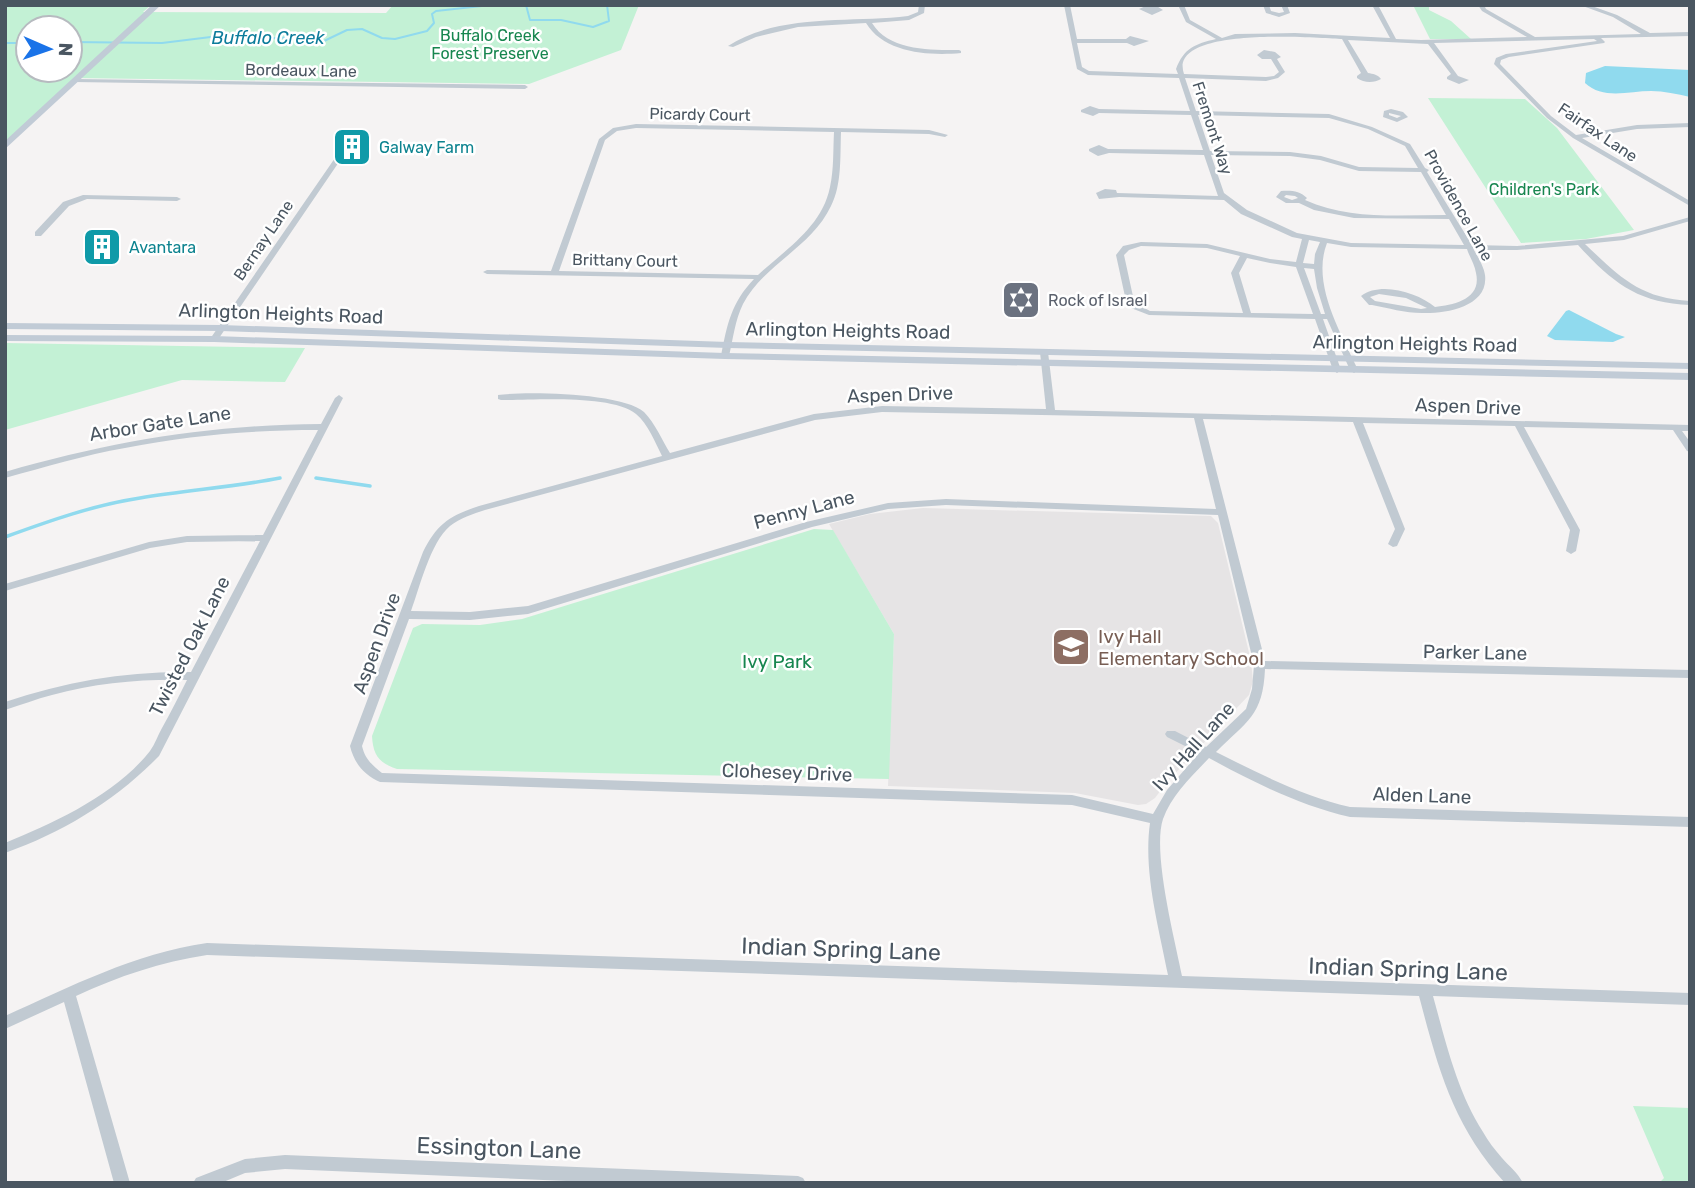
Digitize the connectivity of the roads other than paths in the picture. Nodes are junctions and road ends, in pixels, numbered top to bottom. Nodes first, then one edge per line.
1 (157, 5) edge
2 (922, 5) edge
3 (1067, 5) edge
4 (1266, 5) edge
5 (1284, 5) edge
6 (1375, 5) edge
7 (1481, 5) edge
8 (1583, 5) edge
9 (1181, 7) edge
10 (1159, 8) dead end
11 (867, 20) junction
12 (1690, 34) edge
13 (1648, 35) junction
14 (1596, 37) junction
15 (1219, 38) junction
16 (1345, 39) junction
17 (1535, 39) junction
18 (1075, 41) junction
19 (1128, 41) dead end
20 (1394, 41) junction
21 (1430, 42) junction
22 (731, 46) dead end
23 (959, 52) dead end
24 (1275, 59) dead end
25 (84, 73) edge
26 (1365, 74) dead end
27 (1455, 76) dead end
28 (1182, 77) junction
29 (84, 81) edge
30 (73, 84) edge
31 (525, 87) dead end
32 (1098, 111) dead end
33 (1194, 113) junction
34 (1390, 118) dead end
35 (1690, 125) edge
36 (1370, 128) junction
37 (838, 130) junction
38 (945, 135) dead end
39 (1575, 136) junction
40 (5, 146) edge
41 (1107, 151) dead end
42 (1207, 153) junction
43 (337, 159) dead end
44 (1425, 170) junction
45 (1116, 195) dead end
46 (1226, 198) junction
47 (177, 199) dead end
48 (1300, 201) dead end
49 (1690, 204) edge
50 (1451, 217) junction
51 (1690, 219) edge
52 (38, 234) dead end
53 (1306, 237) junction
54 (1324, 242) junction
55 (1580, 244) junction
56 (1469, 247) junction
57 (1245, 255) junction
58 (1299, 264) junction
59 (1317, 267) junction
60 (487, 272) dead end
61 (554, 273) junction
62 (762, 277) junction
63 (1690, 303) edge
64 (1432, 308) junction
65 (1248, 316) junction
66 (1316, 317) junction
67 (1331, 317) junction
68 (5, 326) edge
69 (221, 328) junction
70 (5, 338) edge
71 (214, 339) junction
72 (946, 350) junction
73 (726, 351) junction
74 (1045, 358) junction
75 (878, 360) junction
76 (1334, 364) junction
77 (1351, 365) junction
78 (1690, 366) edge
79 (1690, 377) edge
80 (501, 397) dead end
81 (339, 398) dead end
82 (1051, 412) junction
83 (1198, 416) junction
84 (1357, 420) junction
85 (1518, 424) junction
86 (324, 427) junction
87 (1676, 428) junction
88 (1690, 428) edge
89 (1690, 449) edge
90 (668, 457) junction
91 (5, 475) edge
92 (1223, 512) junction
93 (267, 538) junction
94 (1393, 544) dead end
95 (1571, 551) dead end
96 (5, 588) edge
97 (405, 615) junction
98 (1260, 665) junction
99 (1690, 674) edge
100 (195, 676) junction
101 (5, 706) edge
102 (1171, 734) dead end
103 (1210, 752) junction
104 (415, 778) joint
105 (1156, 820) junction
106 (1690, 822) edge
107 (5, 848) edge
108 (1175, 982) junction
109 (1424, 990) junction
110 (69, 995) junction
111 (1690, 999) edge
112 (5, 1023) edge
113 (551, 1178) edge
114 (121, 1183) edge
115 (201, 1183) edge
116 (798, 1183) edge
117 (1514, 1183) edge

1 - 25 main road
2 - 11 street
3 - 18 street
4 - 5 street
6 - 20 street
7 - 17 street
8 - 13 street
9 - 10 street
9 - 15 street
11 - 22 street
11 - 23 street
12 - 13 street, Fremont Way
13 - 14 street, Fremont Way
14 - 17 street, Fremont Way
14 - 39 street, Fairfax Lane
15 - 16 street, Fremont Way
15 - 28 street, Fremont Way
16 - 20 street, Fremont Way
16 - 26 street
17 - 21 street, Fremont Way
18 - 19 street
18 - 28 street
20 - 21 street, Fremont Way
21 - 27 street
24 - 28 street
28 - 33 street, Fremont Way
29 - 31 street, Bordeaux Lane
30 - 40 main road
32 - 33 street, Providence Lane
33 - 36 street, Providence Lane
33 - 42 street, Fremont Way
34 - 36 street
35 - 39 street
36 - 44 street, Providence Lane
37 - 38 street, Picardy Court
37 - 61 street, Picardy Court
37 - 62 street
39 - 49 street, Fairfax Lane
41 - 42 street
42 - 44 street
42 - 46 street, Fremont Way
43 - 69 street, Bernay Lane
44 - 50 street, Providence Lane
45 - 46 street
46 - 53 street, Fremont Way
47 - 52 street
48 - 50 street
50 - 56 street, Providence Lane
51 - 55 street, Fremont Way
53 - 54 street, Fremont Way
53 - 58 street
54 - 56 street, Fremont Way
54 - 59 street
55 - 56 street, Fremont Way
55 - 63 street
56 - 64 street, Providence Lane
57 - 58 street
57 - 65 street
57 - 65 street
58 - 59 street
58 - 66 street
59 - 67 street
60 - 61 street, Brittany Court
61 - 62 street, Brittany Court
62 - 73 street
64 - 64 street, Providence Lane
65 - 66 street
66 - 67 street
66 - 76 street
67 - 77 street
68 - 69 main road, Arlington Heights Road
69 - 71 street, Bernay Lane
69 - 73 main road, Arlington Heights Road
70 - 71 main road, Arlington Heights Road
71 - 73 main road, Arlington Heights Road
72 - 73 main road, Arlington Heights Road
72 - 74 main road, Arlington Heights Road
72 - 75 main road
73 - 75 main road, Arlington Heights Road
74 - 75 main road, Arlington Heights Road
74 - 76 main road, Arlington Heights Road
74 - 82 street
76 - 77 main road, Arlington Heights Road
77 - 78 main road, Arlington Heights Road
77 - 79 main road, Arlington Heights Road
80 - 90 street
81 - 86 street, Twisted Oak Lane
82 - 83 street, Aspen Drive
82 - 90 street, Aspen Drive
83 - 84 street, Aspen Drive
83 - 92 street, Ivy Hall Lane
84 - 85 street, Aspen Drive
84 - 94 street
85 - 87 street, Aspen Drive
85 - 95 street
86 - 91 street, Arbor Gate Lane
86 - 93 street, Twisted Oak Lane
87 - 88 street, Aspen Drive
87 - 89 street
90 - 97 street, Aspen Drive
92 - 97 street, Penny Lane
92 - 98 street, Ivy Hall Lane
93 - 96 street
93 - 100 street, Twisted Oak Lane
97 - 104 street, Aspen Drive
98 - 99 street, Parker Lane
98 - 103 street, Ivy Hall Lane
100 - 101 street
100 - 107 street, Twisted Oak Lane
102 - 103 street, Alden Lane
103 - 105 street, Ivy Hall Lane
103 - 106 street, Alden Lane
104 - 105 street, Clohesey Drive
105 - 108 street, Ivy Hall Lane
108 - 109 street, Indian Spring Lane
108 - 110 street, Indian Spring Lane
109 - 111 street, Indian Spring Lane
109 - 117 street
110 - 112 street, Indian Spring Lane
110 - 114 street
113 - 115 street, Essington Lane
113 - 116 street, Essington Lane

